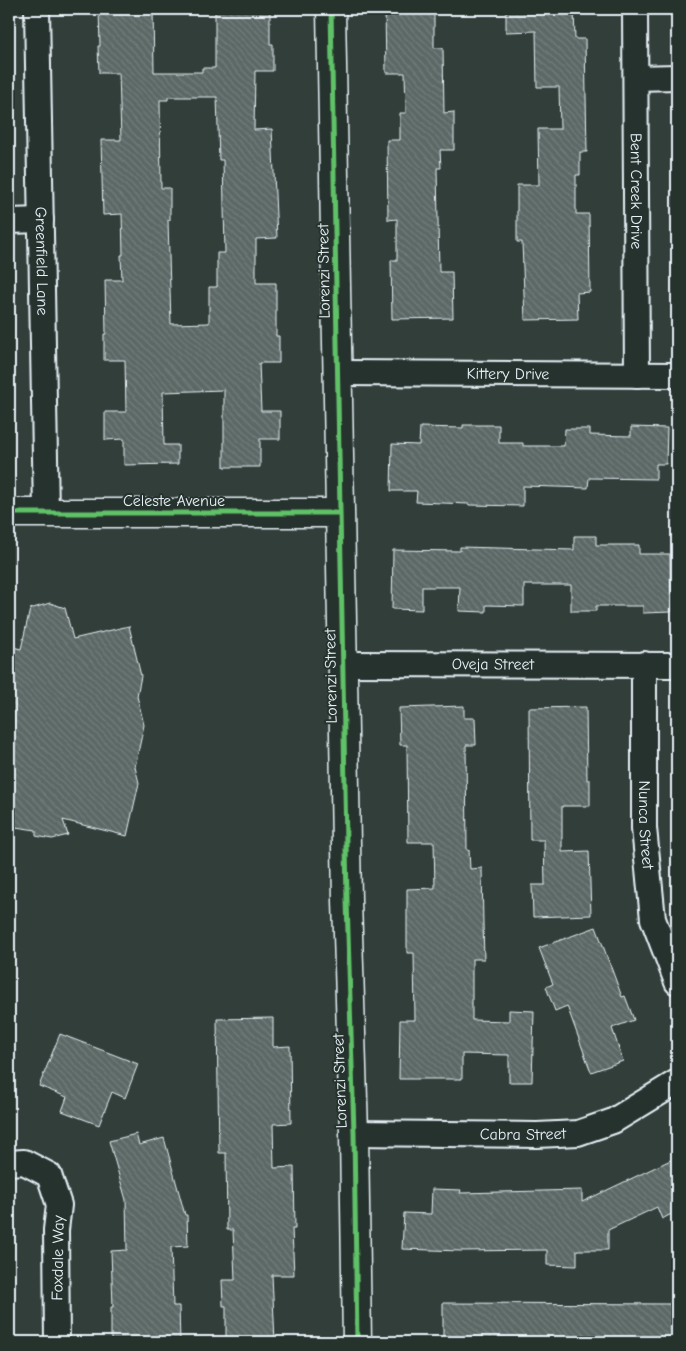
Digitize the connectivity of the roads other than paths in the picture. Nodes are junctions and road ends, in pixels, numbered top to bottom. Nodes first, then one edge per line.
1 (38, 9) edge
2 (331, 9) edge
3 (635, 9) edge
4 (677, 77) edge
5 (636, 78) junction
6 (9, 220) edge
7 (42, 220) junction
8 (338, 374) junction
9 (637, 375) junction
10 (677, 375) edge
11 (9, 513) edge
12 (46, 513) junction
13 (340, 513) junction
14 (343, 664) junction
15 (644, 664) junction
16 (677, 665) edge
17 (677, 982) edge
18 (677, 1082) edge
19 (354, 1133) junction
20 (9, 1162) edge
21 (57, 1342) edge
22 (357, 1342) edge

1 - 7 street, Greenfield Lane
2 - 8 street, Lorenzi Street
3 - 5 street, Bent Creek Drive
4 - 5 street
5 - 9 street, Bent Creek Drive
6 - 7 street
7 - 12 street, Greenfield Lane
8 - 9 street, Kittery Drive
8 - 13 street, Lorenzi Street
9 - 10 street, Kittery Drive
11 - 12 street, Celeste Avenue
12 - 13 street, Celeste Avenue
13 - 14 street, Lorenzi Street
14 - 15 street, Oveja Street
14 - 19 street, Lorenzi Street
15 - 16 street, Oveja Street
15 - 17 street, Nunca Street
18 - 19 street, Cabra Street
19 - 22 street, Lorenzi Street
20 - 21 street, Foxdale Way

